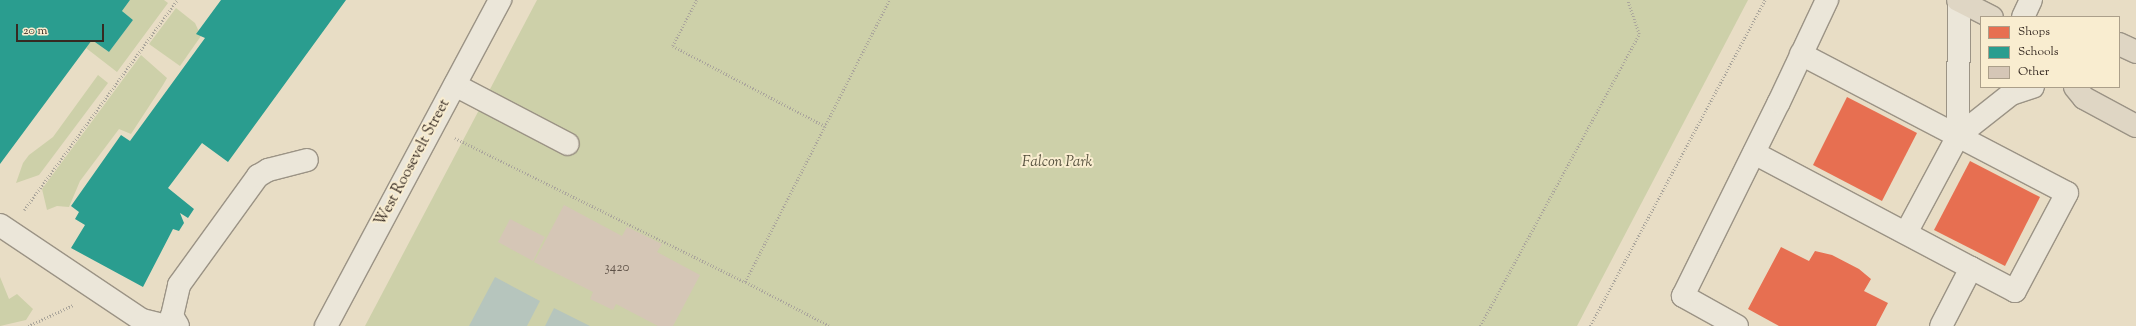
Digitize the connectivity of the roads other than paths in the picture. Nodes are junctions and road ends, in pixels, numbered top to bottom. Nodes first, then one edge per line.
1 (500, 0) edge
2 (1826, 0) edge
3 (1959, 0) edge
4 (2031, 0) edge
5 (1990, 16) edge
6 (2023, 16) edge
7 (2120, 44) edge
8 (2136, 52) edge
9 (1801, 54) junction
10 (455, 85) junction
11 (2030, 88) edge
12 (2076, 88) edge
13 (2136, 126) edge
14 (1958, 136) junction
15 (568, 144) dead end
16 (1754, 153) junction
17 (307, 160) dead end
18 (4, 228) edge
19 (1906, 233) junction
20 (1971, 268) junction
21 (166, 326) edge
22 (178, 326) edge
23 (326, 326) edge
24 (1737, 326) edge
25 (1941, 326) edge

1 - 10 street, West Roosevelt Street
2 - 9 street
3 - 5 main road
3 - 14 street
4 - 6 street
7 - 8 main road
9 - 14 street
9 - 16 street
10 - 15 street
10 - 23 street, West Roosevelt Street
11 - 14 street
12 - 13 main road
14 - 19 street
14 - 20 street
16 - 19 street
16 - 24 street
17 - 22 street
18 - 21 street
19 - 20 street
20 - 25 street

